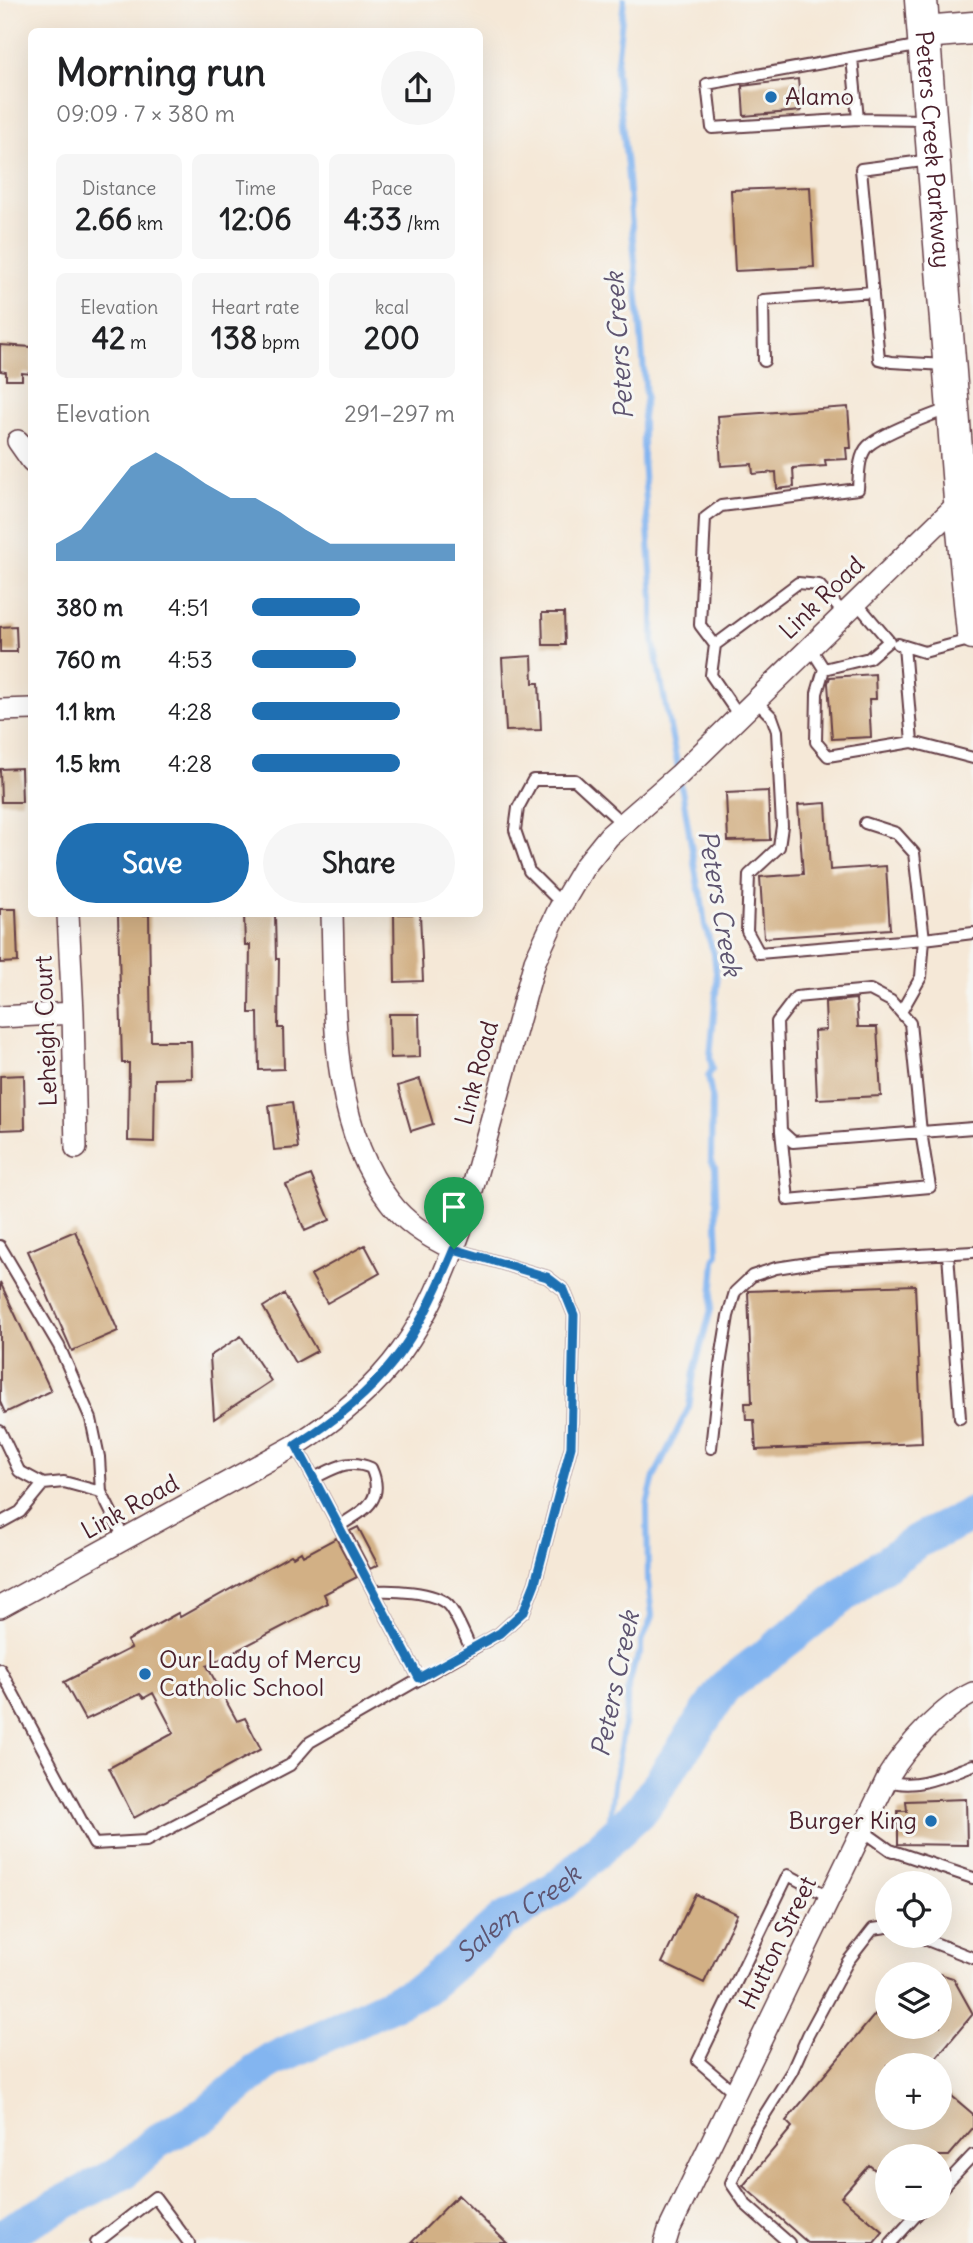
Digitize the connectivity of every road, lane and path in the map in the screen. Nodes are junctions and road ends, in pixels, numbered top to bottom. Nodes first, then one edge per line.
1 (921, 0) edge
2 (973, 28) edge
3 (924, 38) junction
4 (852, 58) junction
5 (858, 119) junction
6 (930, 120) junction
7 (934, 160) junction
8 (873, 292) junction
9 (764, 361) dead end
10 (949, 365) junction
11 (953, 407) junction
12 (18, 442) dead end
13 (28, 456) edge
14 (966, 496) edge
15 (850, 608) junction
16 (973, 633) edge
17 (973, 639) edge
18 (889, 641) junction
19 (715, 645) junction
20 (904, 646) junction
21 (810, 647) junction
22 (824, 669) junction
23 (755, 700) junction
24 (28, 709) edge
25 (0, 710) edge
26 (739, 716) junction
27 (912, 742) junction
28 (973, 758) edge
29 (865, 823) dead end
30 (623, 824) junction
31 (562, 904) junction
32 (68, 917) edge
33 (332, 917) edge
34 (973, 933) edge
35 (924, 939) junction
36 (901, 1012) junction
37 (73, 1013) junction
38 (0, 1017) edge
39 (973, 1128) edge
40 (781, 1131) junction
41 (921, 1132) junction
42 (76, 1147) dead end
43 (0, 1246) edge
44 (454, 1249) junction
45 (973, 1252) edge
46 (948, 1254) junction
47 (960, 1418) dead end
48 (0, 1431) edge
49 (296, 1445) junction
50 (711, 1448) dead end
51 (314, 1479) junction
52 (43, 1484) junction
53 (101, 1492) junction
54 (0, 1522) edge
55 (339, 1526) junction
56 (125, 1540) junction
57 (374, 1591) junction
58 (0, 1607) edge
59 (471, 1649) junction
60 (0, 1669) edge
61 (419, 1678) junction
62 (973, 1693) edge
63 (973, 1765) edge
64 (886, 1780) junction
65 (862, 1830) junction
66 (973, 1878) edge
67 (830, 1897) junction
68 (875, 1929) edge
69 (948, 1948) edge
70 (973, 1958) edge
71 (734, 2092) junction
72 (973, 2155) edge
73 (952, 2177) edge
74 (911, 2221) edge
75 (96, 2243) edge
76 (189, 2243) edge
77 (666, 2243) edge
78 (789, 2243) edge
79 (891, 2243) edge

1 - 3 main road, Peters Creek Parkway
2 - 3 main road
3 - 4 lane
3 - 6 main road, Peters Creek Parkway
4 - 5 lane
4 - 5 lane
5 - 6 lane
6 - 7 main road, Peters Creek Parkway
7 - 8 lane
7 - 10 main road, Peters Creek Parkway
8 - 9 lane
8 - 10 lane
10 - 11 main road, Peters Creek Parkway
11 - 14 main road, Peters Creek Parkway
11 - 19 lane
12 - 13 street
14 - 15 street, Link Road
14 - 16 main road, Peters Creek Parkway
15 - 18 lane
15 - 19 lane
15 - 21 street, Link Road
17 - 20 lane
18 - 20 lane
18 - 22 lane
19 - 26 lane
20 - 27 lane
21 - 22 lane
21 - 23 street, Link Road
22 - 27 lane
23 - 26 street, Link Road
23 - 35 lane
24 - 25 street
26 - 30 street, Link Road
27 - 28 lane
29 - 35 lane
30 - 31 street, Link Road
30 - 31 lane
31 - 44 street, Link Road
32 - 37 street, Leheigh Court
33 - 44 street
34 - 35 lane
35 - 36 lane
36 - 40 lane
36 - 41 lane
37 - 38 street
37 - 42 street, Leheigh Court
39 - 41 lane
40 - 41 lane
40 - 41 lane
43 - 53 lane
44 - 49 street, Link Road
44 - 59 lane
45 - 46 lane
46 - 47 lane
46 - 50 lane
48 - 52 lane
49 - 51 lane
49 - 56 street, Link Road
51 - 55 lane
51 - 55 lane
52 - 53 lane
52 - 54 lane
53 - 56 lane
55 - 57 lane
56 - 58 street, Link Road
57 - 59 lane
57 - 61 lane
59 - 61 lane
60 - 61 lane
62 - 64 street, Hutton Street
63 - 64 lane
64 - 65 street, Hutton Street
65 - 66 lane
65 - 67 street, Hutton Street
67 - 71 street, Hutton Street
67 - 71 lane
68 - 78 lane
69 - 70 lane
71 - 77 street, Hutton Street
72 - 73 lane
74 - 79 lane
75 - 76 lane

